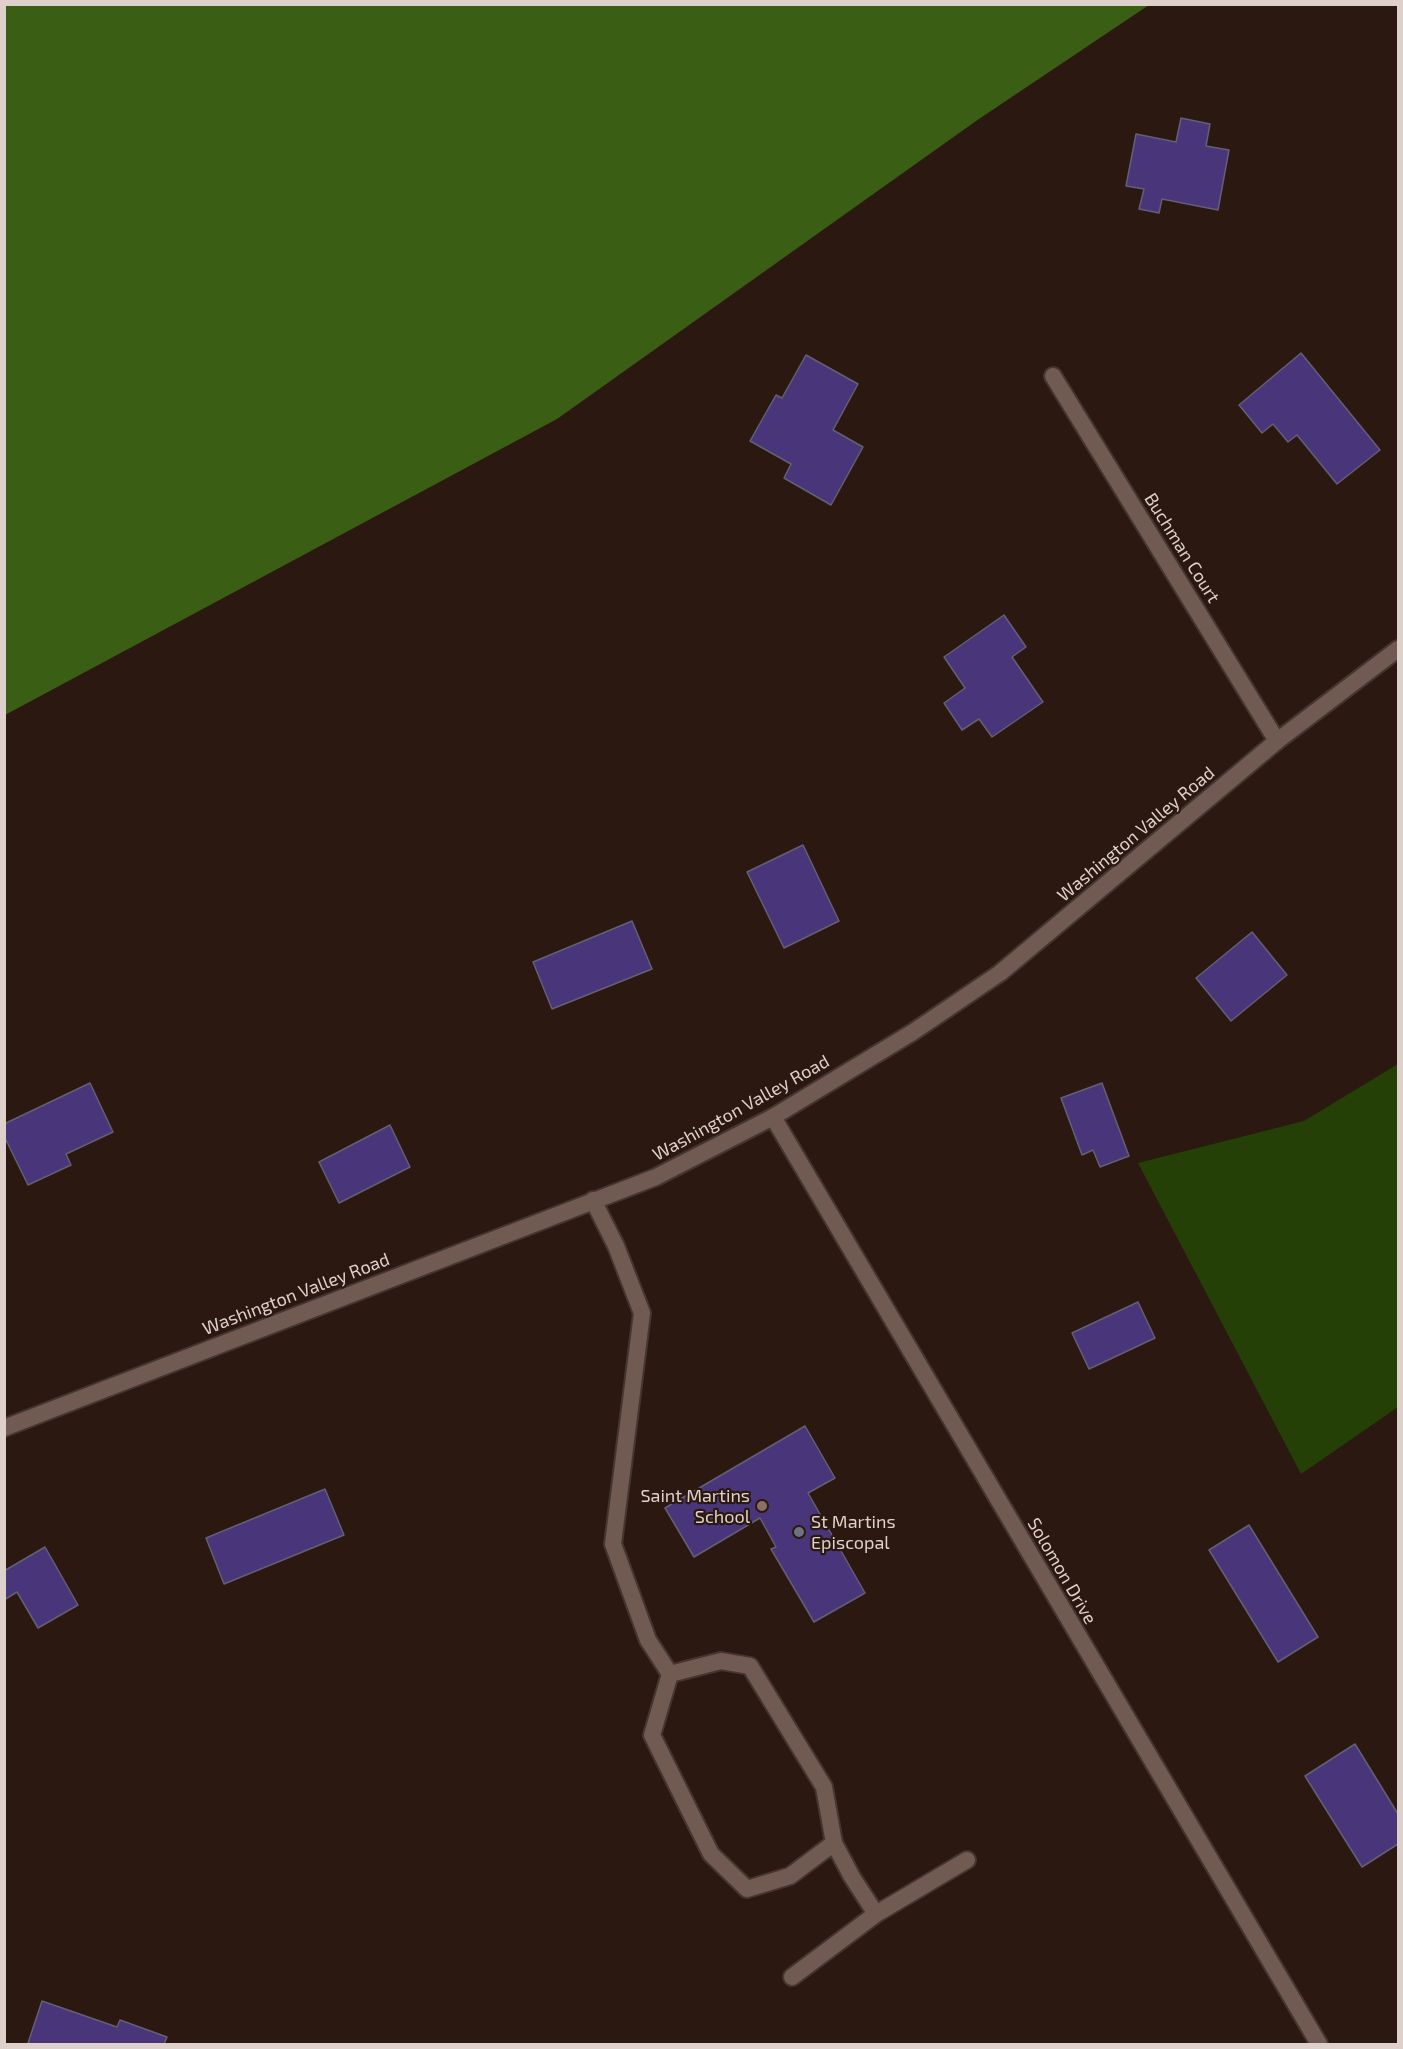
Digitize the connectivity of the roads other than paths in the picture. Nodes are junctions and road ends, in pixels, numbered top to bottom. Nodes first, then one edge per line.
1 (1053, 376) dead end
2 (1398, 649) edge
3 (1277, 741) junction
4 (773, 1117) junction
5 (593, 1200) junction
6 (4, 1428) edge
7 (670, 1674) junction
8 (834, 1843) junction
9 (967, 1860) dead end
10 (876, 1914) junction
11 (792, 1977) dead end
12 (1319, 2044) edge

1 - 3 street, Buchman Court
2 - 3 street, Washington Valley Road
3 - 4 street, Washington Valley Road
4 - 5 street, Washington Valley Road
4 - 12 street, Solomon Drive
5 - 6 street, Washington Valley Road
5 - 7 street
7 - 8 street
7 - 8 street
8 - 10 street
9 - 10 street
10 - 11 street

